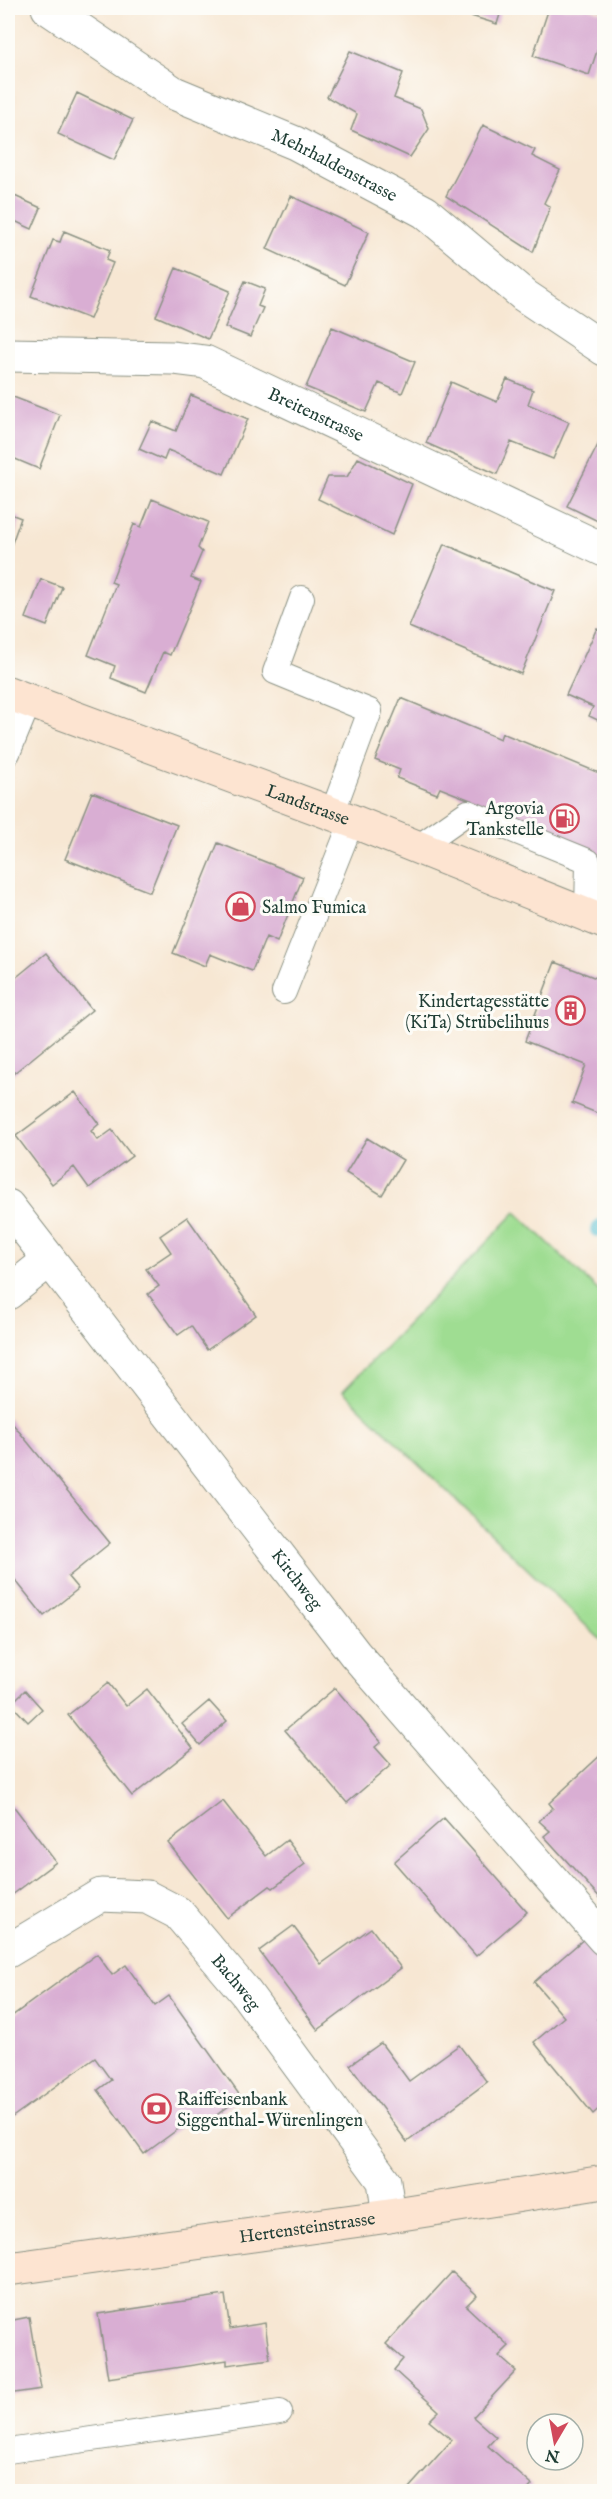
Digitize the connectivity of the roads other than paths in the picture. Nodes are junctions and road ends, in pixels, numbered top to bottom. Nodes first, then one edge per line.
1 (48, 8) edge
2 (604, 350) edge
3 (8, 355) edge
4 (604, 550) edge
5 (302, 598) dead end
6 (18, 698) edge
7 (8, 753) edge
8 (342, 818) junction
9 (418, 847) junction
10 (596, 919) edge
11 (284, 992) dead end
12 (8, 1206) edge
13 (48, 1261) junction
14 (8, 1293) edge
15 (604, 1939) edge
16 (8, 1951) edge
17 (604, 2182) edge
18 (389, 2216) junction
19 (8, 2270) edge
20 (280, 2412) dead end
21 (8, 2451) edge

1 - 2 street, Mehrhaldenstrasse
3 - 4 street, Breitenstrasse
5 - 8 lane
6 - 7 lane
6 - 8 street, Landstrasse
8 - 9 street, Landstrasse
8 - 11 lane
9 - 10 street, Landstrasse
9 - 10 lane
12 - 13 street, Kirchweg
13 - 14 street
13 - 15 street, Kirchweg
16 - 18 street, Bachweg
17 - 18 street, Hertensteinstrasse
18 - 19 street, Hertensteinstrasse
20 - 21 lane

